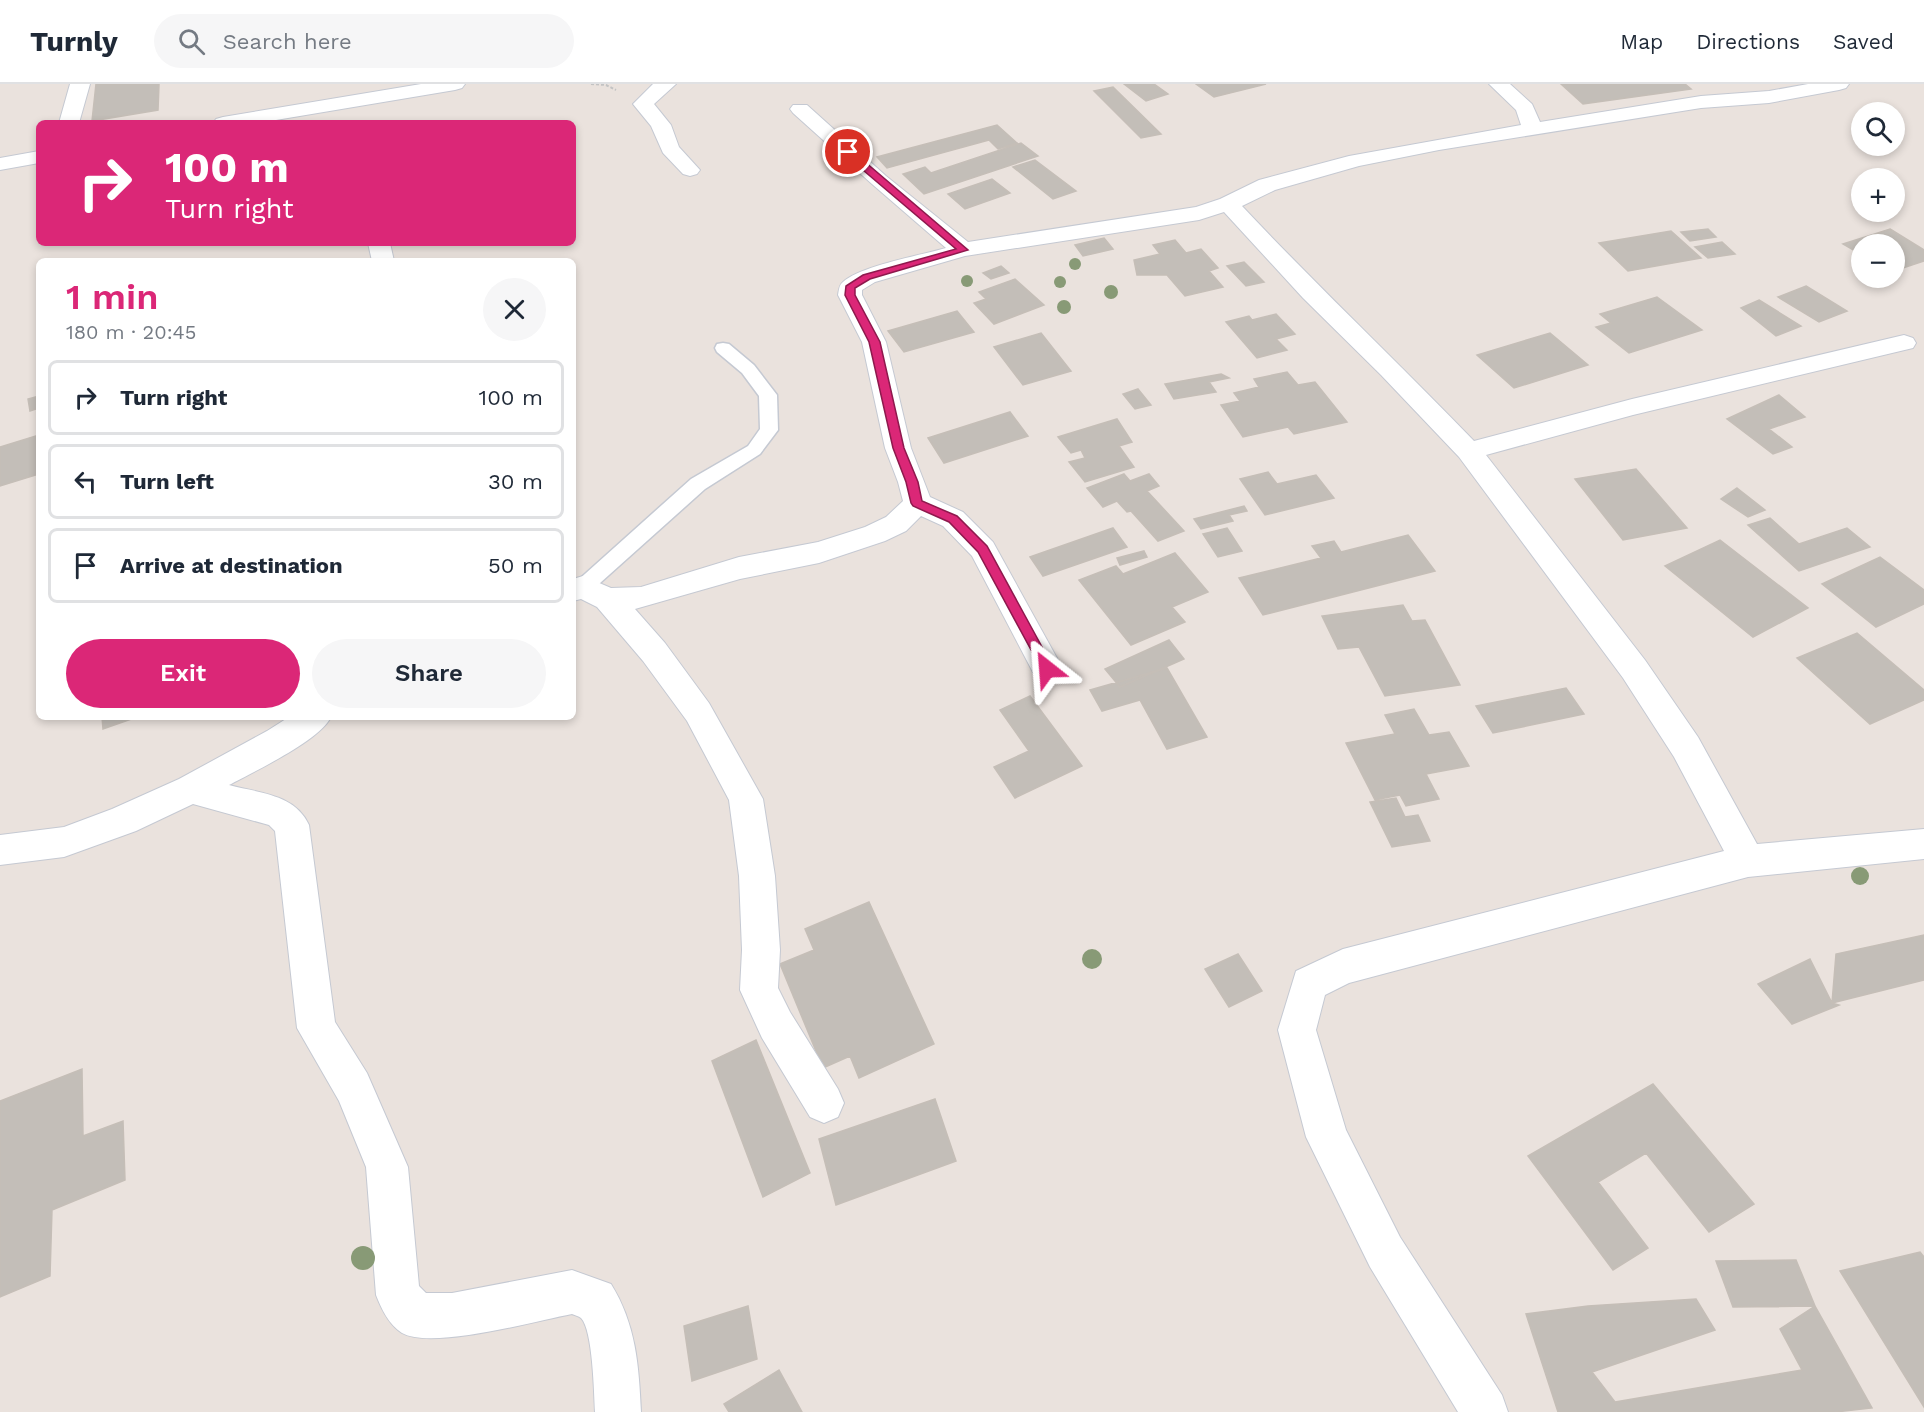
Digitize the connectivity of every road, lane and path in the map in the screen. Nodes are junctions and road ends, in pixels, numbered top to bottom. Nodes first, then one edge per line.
1 (80, 84) edge
2 (455, 84) edge
3 (666, 84) edge
4 (1499, 84) edge
5 (1839, 84) edge
6 (800, 109) dead end
7 (70, 120) edge
8 (241, 120) edge
9 (1533, 129) junction
10 (36, 158) edge
11 (0, 164) edge
12 (690, 170) dead end
13 (1228, 204) junction
14 (963, 250) junction
15 (1904, 343) dead end
16 (723, 348) dead end
17 (1468, 451) junction
18 (917, 503) junction
19 (588, 592) edge
20 (1047, 669) dead end
21 (310, 720) edge
22 (191, 789) junction
23 (1924, 844) edge
24 (0, 850) edge
25 (1748, 861) junction
26 (824, 1103) dead end
27 (618, 1412) edge
28 (1485, 1412) edge

1 - 7 street
2 - 8 street
3 - 12 street
4 - 9 street
5 - 9 street
6 - 14 street
9 - 13 street
10 - 11 street
13 - 14 street
13 - 17 street
14 - 18 street
15 - 17 street
16 - 19 lane
17 - 25 street
18 - 19 street
18 - 20 street
19 - 26 street
21 - 22 street
22 - 24 street
22 - 27 street
23 - 25 street
25 - 28 street

